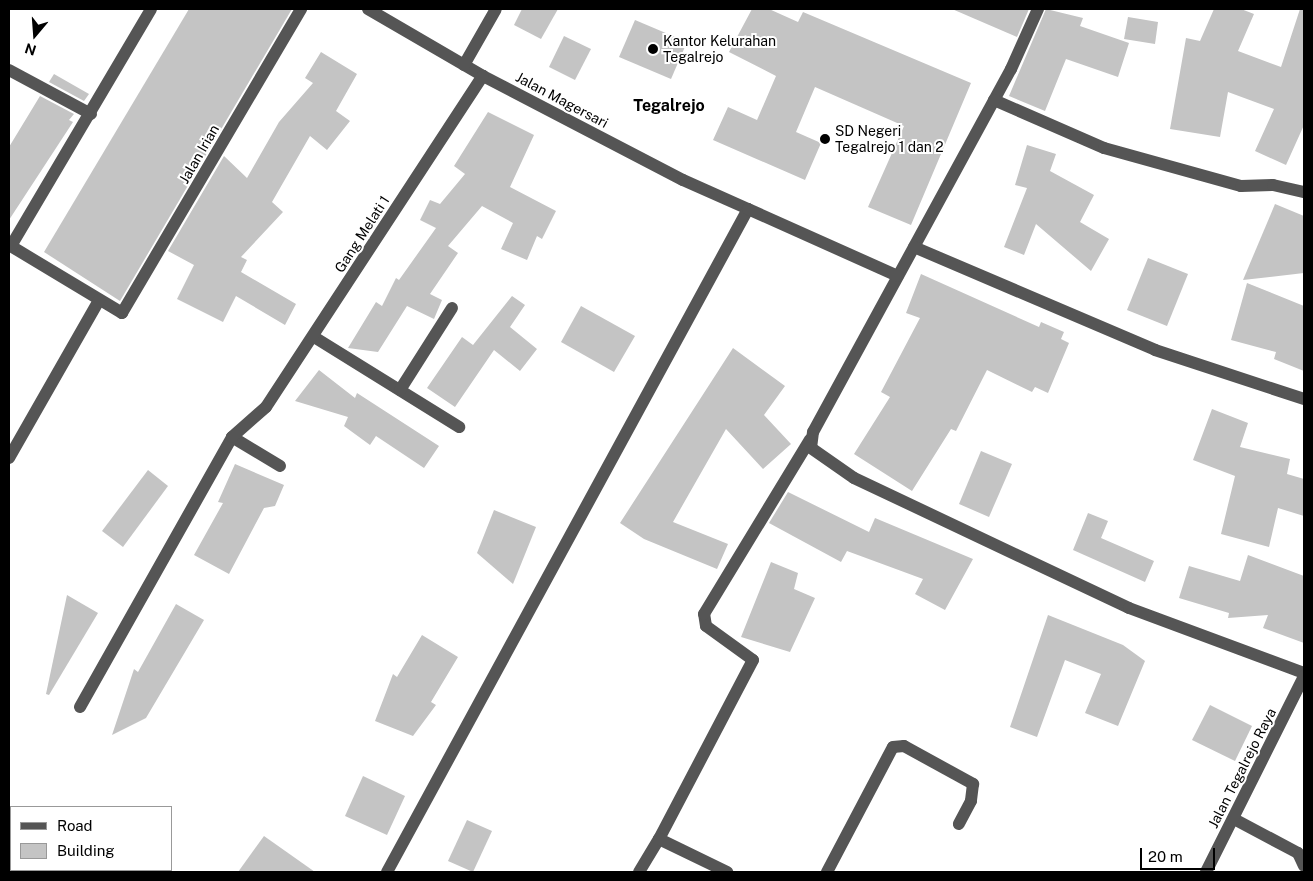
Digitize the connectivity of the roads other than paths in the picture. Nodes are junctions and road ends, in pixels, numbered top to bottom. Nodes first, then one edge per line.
1 (152, 9) edge
2 (302, 9) edge
3 (368, 9) edge
4 (496, 9) edge
5 (1038, 9) edge
6 (464, 65) junction
7 (9, 70) edge
8 (483, 76) junction
9 (994, 100) junction
10 (91, 114) junction
11 (1304, 192) edge
12 (748, 209) junction
13 (10, 245) edge
14 (914, 247) junction
15 (898, 276) junction
16 (99, 300) junction
17 (452, 308) dead end
18 (314, 336) junction
19 (400, 390) junction
20 (1304, 400) edge
21 (459, 427) dead end
22 (232, 437) junction
23 (810, 440) junction
24 (9, 458) edge
25 (280, 466) dead end
26 (1303, 680) edge
27 (80, 707) dead end
28 (1234, 819) junction
29 (959, 824) dead end
30 (659, 839) junction
31 (1304, 866) edge
32 (387, 872) edge
33 (639, 872) edge
34 (727, 872) edge
35 (827, 872) edge
36 (1206, 872) edge

1 - 10 street
2 - 16 street, Jalan Irian
3 - 6 street, Jalan Magersari
4 - 6 street
5 - 9 street
6 - 8 street, Jalan Magersari
7 - 10 street
8 - 12 street, Jalan Magersari
8 - 18 street, Gang Melati 1
9 - 11 street
9 - 14 street
10 - 13 street
12 - 15 street, Jalan Magersari
12 - 32 street
13 - 16 street
14 - 15 street
14 - 20 street
15 - 23 street
16 - 24 street
17 - 19 street
18 - 19 street
18 - 22 street, Gang Melati 1
19 - 21 street
22 - 25 street
22 - 27 street, Gang Melati 1
23 - 26 street
23 - 30 street
26 - 28 street, Jalan Tegalrejo Raya
28 - 31 street
28 - 36 street, Jalan Tegalrejo Raya
29 - 35 street
30 - 33 street
30 - 34 street

